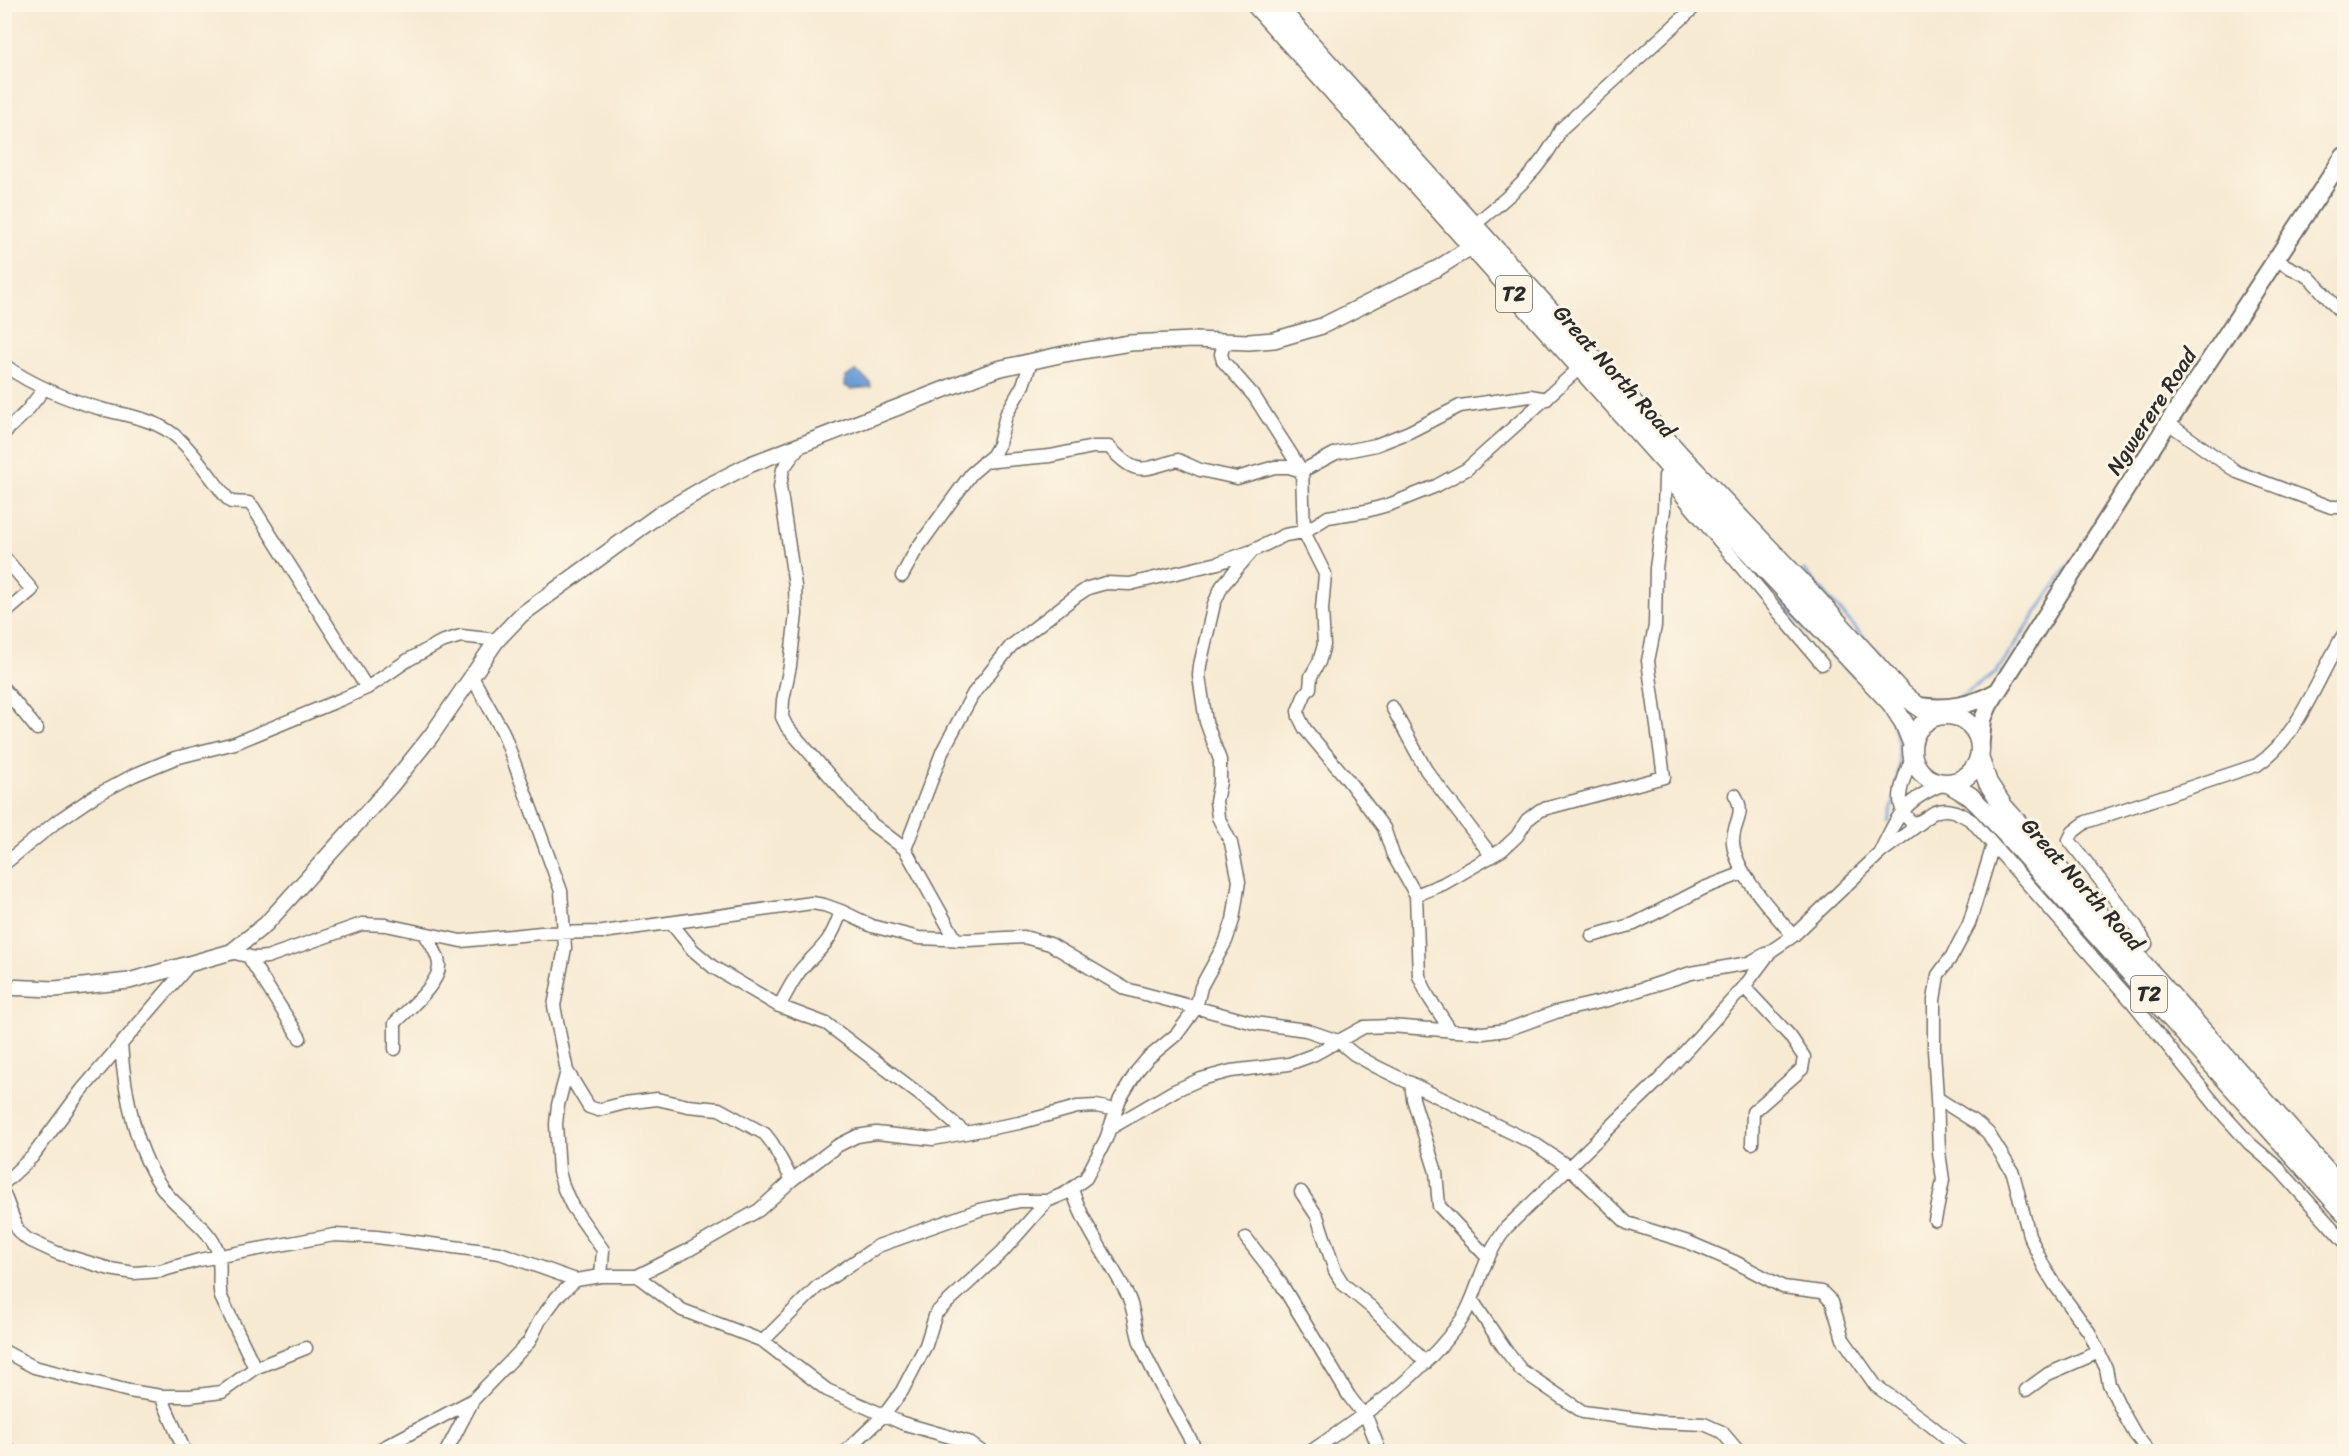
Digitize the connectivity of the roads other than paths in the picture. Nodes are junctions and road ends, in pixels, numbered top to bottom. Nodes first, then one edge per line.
1 (1255, 4) edge
2 (1275, 4) edge
3 (1698, 4) edge
4 (2344, 156) edge
5 (1476, 237) junction
6 (2277, 261) junction
7 (2344, 316) edge
8 (1225, 342) junction
9 (1031, 362) junction
10 (1586, 363) junction
11 (4, 365) edge
12 (44, 389) junction
13 (1547, 399) junction
14 (2168, 423) junction
15 (4, 433) edge
16 (798, 447) junction
17 (984, 462) junction
18 (1673, 468) junction
19 (1302, 471) junction
20 (2344, 507) edge
21 (1304, 532) junction
22 (1252, 551) junction
23 (4, 556) edge
24 (902, 576) dead end
25 (4, 614) edge
26 (2344, 634) edge
27 (497, 640) junction
28 (1822, 664) dead end
29 (472, 677) junction
30 (366, 688) junction
31 (4, 689) edge
32 (1997, 692) junction
33 (1917, 706) junction
34 (1392, 707) dead end
35 (1959, 707) junction
36 (1937, 716) junction
37 (37, 729) dead end
38 (1912, 749) junction
39 (1980, 754) junction
40 (1947, 783) junction
41 (1736, 795) dead end
42 (1901, 811) junction
43 (1922, 822) junction
44 (1993, 845) junction
45 (905, 849) junction
46 (1880, 853) junction
47 (1491, 855) junction
48 (4, 864) edge
49 (1743, 873) junction
50 (1416, 895) junction
51 (841, 911) junction
52 (672, 924) junction
53 (425, 934) junction
54 (565, 934) junction
55 (1592, 936) dead end
56 (1793, 936) junction
57 (956, 940) junction
58 (1771, 951) junction
59 (231, 952) junction
60 (2133, 955) junction
61 (248, 956) junction
62 (189, 965) junction
63 (4, 987) edge
64 (1744, 987) junction
65 (779, 1006) junction
66 (1196, 1008) junction
67 (1451, 1031) junction
68 (300, 1038) dead end
69 (1338, 1041) junction
70 (121, 1044) junction
71 (395, 1049) dead end
72 (567, 1071) junction
73 (1411, 1083) junction
74 (1937, 1098) junction
75 (1116, 1110) junction
76 (1109, 1129) junction
77 (965, 1133) junction
78 (1752, 1143) dead end
79 (1569, 1167) junction
80 (792, 1180) junction
81 (4, 1183) edge
82 (1072, 1189) junction
83 (2344, 1190) edge
84 (1301, 1192) dead end
85 (4, 1194) edge
86 (1047, 1201) junction
87 (2344, 1212) edge
88 (1935, 1220) dead end
89 (1246, 1238) dead end
90 (2344, 1240) edge
91 (219, 1257) junction
92 (1488, 1258) junction
93 (601, 1276) junction
94 (637, 1276) junction
95 (576, 1280) junction
96 (1472, 1300) junction
97 (763, 1341) junction
98 (306, 1348) dead end
99 (4, 1351) edge
100 (2098, 1352) junction
101 (1426, 1363) junction
102 (255, 1368) junction
103 (2026, 1390) dead end
104 (161, 1396) junction
105 (473, 1400) junction
106 (885, 1414) junction
107 (1363, 1414) junction
108 (4, 1445) edge
109 (11, 1452) edge
110 (185, 1452) edge
111 (375, 1452) edge
112 (446, 1452) edge
113 (845, 1452) edge
114 (982, 1452) edge
115 (1197, 1452) edge
116 (1310, 1452) edge
117 (1380, 1452) edge
118 (1739, 1452) edge
119 (1963, 1452) edge
120 (2150, 1452) edge

1 - 5 main road, Great North Road / T2
2 - 5 main road, Great North Road / T2
3 - 5 street
4 - 6 main road, Ngwerere Road
5 - 8 street
5 - 10 main road, Great North Road / T2
6 - 7 street
6 - 14 main road, Ngwerere Road
8 - 9 street
8 - 19 street
9 - 16 street
9 - 17 street
10 - 13 street
10 - 18 main road, Great North Road / T2
11 - 12 street
12 - 15 street
12 - 30 street
13 - 19 street
13 - 21 street
14 - 20 street
14 - 32 main road, Ngwerere Road
16 - 27 street
16 - 45 street
17 - 19 street
17 - 24 street
18 - 28 street
18 - 33 main road, Great North Road / T2
18 - 38 main road, Great North Road / T2
18 - 47 street
19 - 21 street
21 - 22 street
21 - 50 street
22 - 45 street
22 - 66 street
23 - 25 street
26 - 60 street
27 - 29 street
27 - 30 street
29 - 54 street
29 - 59 street
30 - 48 street
31 - 37 street
32 - 35 main road
32 - 39 main road, Ngwerere Road
33 - 35 main road
33 - 36 main road, Great North Road / T2
34 - 47 street
35 - 36 main road
36 - 38 main road
36 - 39 main road
38 - 40 main road
38 - 42 street
39 - 40 main road
39 - 60 main road, Great North Road / T2
40 - 42 street
40 - 87 main road, Great North Road / T2
41 - 49 street
42 - 43 street
42 - 46 street
43 - 44 street
43 - 46 street
44 - 74 street
44 - 90 street
45 - 57 street
46 - 56 street
47 - 50 street
49 - 55 street
49 - 56 street
50 - 67 street
51 - 52 street
51 - 57 street
51 - 65 street
52 - 54 street
52 - 65 street
53 - 54 street
53 - 61 street
53 - 71 street
54 - 72 street
56 - 58 street
57 - 66 street
58 - 64 street
58 - 67 street
59 - 61 street
59 - 62 street
60 - 83 main road, Great North Road / T2
61 - 68 street
62 - 63 street
62 - 70 street
64 - 78 street
64 - 79 street
65 - 77 street
66 - 69 street
66 - 75 street
67 - 69 street
69 - 73 street
69 - 76 street
70 - 81 street
70 - 91 street
72 - 80 street
72 - 93 street
73 - 79 street
73 - 92 street
74 - 88 street
74 - 100 street
75 - 76 street
75 - 77 street
76 - 82 street
77 - 80 street
79 - 92 street
79 - 119 street
80 - 94 street
82 - 86 street
82 - 115 street
84 - 101 street
85 - 91 street
86 - 97 street
86 - 106 street
89 - 107 street
91 - 95 street
91 - 102 street
92 - 96 street
93 - 94 street
93 - 95 street
94 - 97 street
95 - 105 street
96 - 101 street
96 - 118 street
97 - 106 street
98 - 102 street
99 - 104 street
100 - 103 street
100 - 120 street
101 - 107 street
102 - 104 street
104 - 110 street
105 - 111 street
105 - 112 street
106 - 113 street
106 - 114 street
107 - 116 street
107 - 117 street
108 - 109 street

